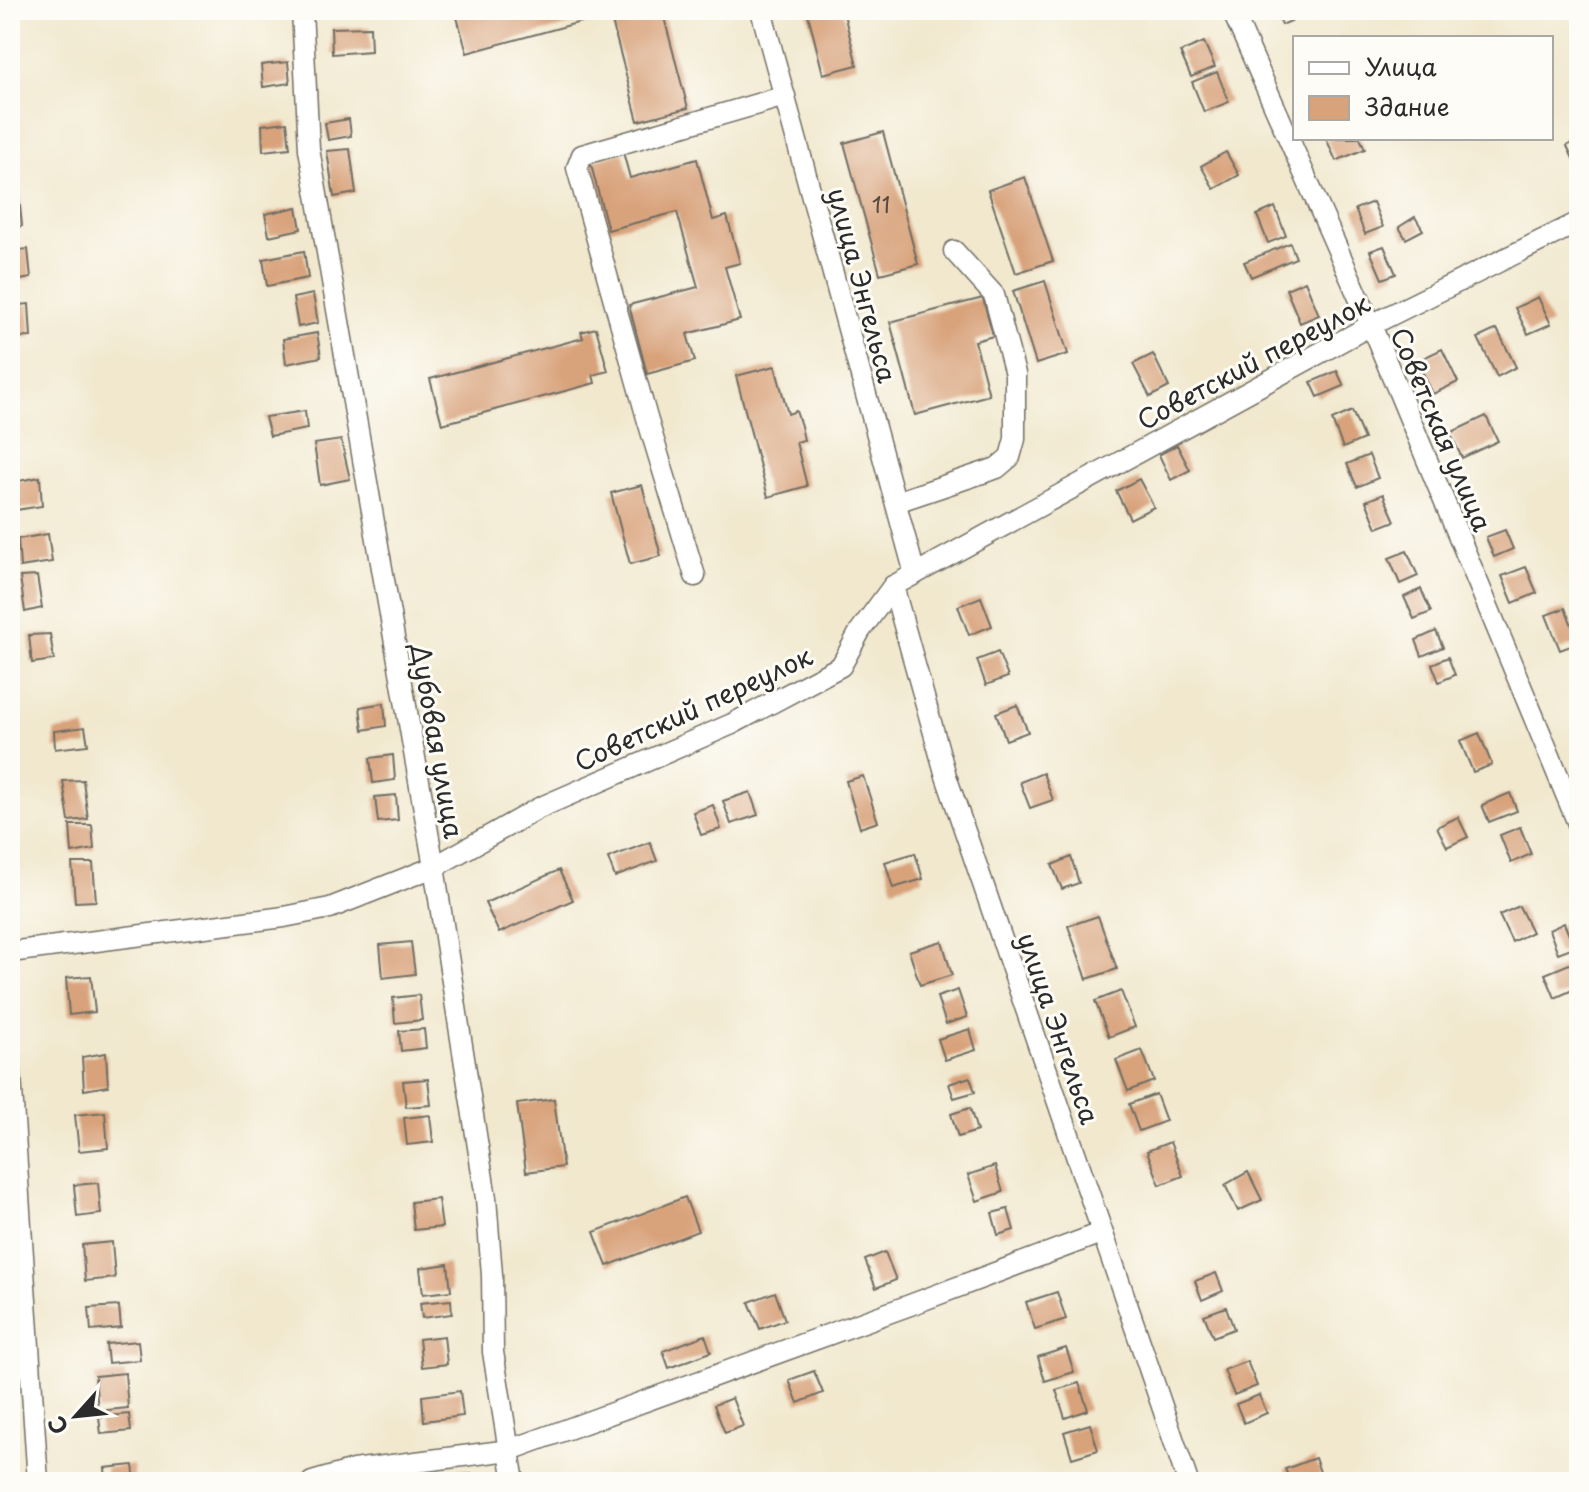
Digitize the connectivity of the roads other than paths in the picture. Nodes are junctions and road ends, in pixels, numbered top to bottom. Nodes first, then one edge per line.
1 (302, 10) edge
2 (761, 10) edge
3 (1232, 10) edge
4 (785, 96) junction
5 (1579, 222) edge
6 (954, 251) dead end
7 (1371, 325) junction
8 (896, 502) junction
9 (915, 574) junction
10 (695, 576) dead end
11 (893, 586) junction
12 (1579, 826) edge
13 (434, 867) junction
14 (10, 952) edge
15 (10, 1060) edge
16 (1101, 1233) junction
17 (510, 1450) junction
18 (38, 1482) edge
19 (312, 1482) edge
20 (514, 1482) edge
21 (1188, 1482) edge

1 - 13 street, Дубовая улица
2 - 4 street, улица Энгельса
3 - 7 street, Советская улица
4 - 8 street, улица Энгельса
4 - 10 street
5 - 7 street, Советский переулок
6 - 8 street
7 - 9 street, Советский переулок
7 - 12 street, Советская улица
8 - 9 street, улица Энгельса
9 - 11 street, Советский переулок
11 - 13 street, Советский переулок
11 - 16 street, улица Энгельса
13 - 14 street, Советский переулок
13 - 17 street, Дубовая улица
15 - 18 street
16 - 17 street
16 - 21 street, улица Энгельса
17 - 19 street
17 - 20 street, Дубовая улица

